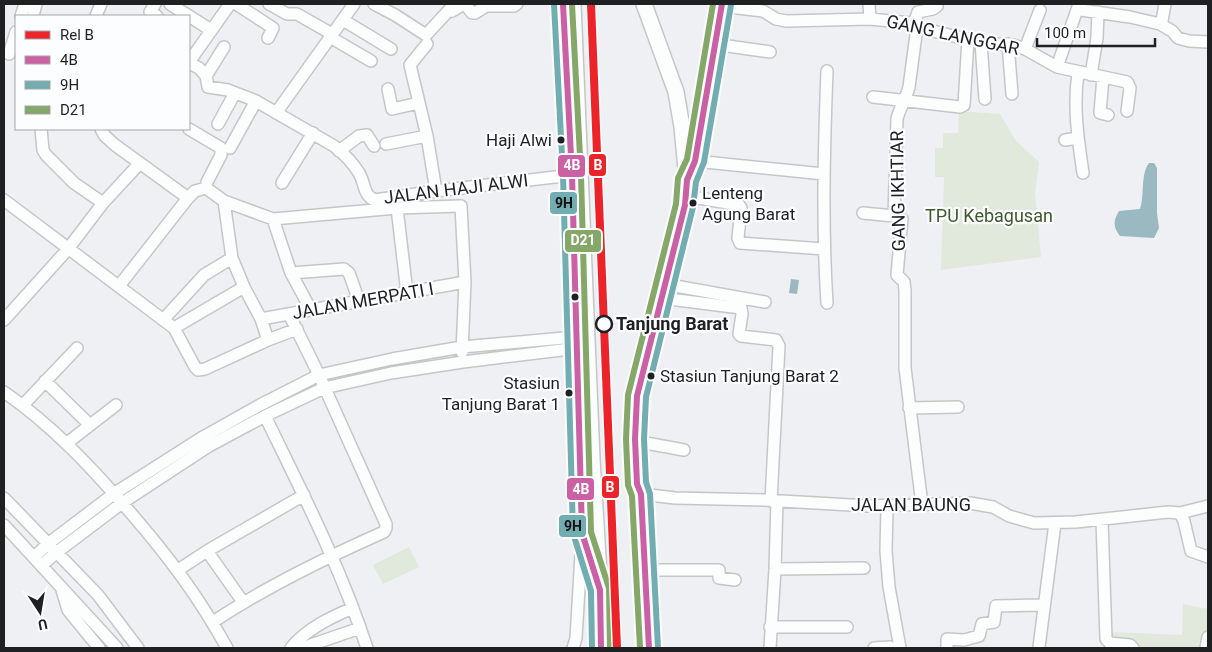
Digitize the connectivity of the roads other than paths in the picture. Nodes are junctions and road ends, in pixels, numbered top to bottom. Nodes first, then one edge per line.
1 (155, 4) edge
2 (169, 4) edge
3 (230, 4) edge
4 (236, 4) edge
5 (269, 4) edge
6 (354, 4) edge
7 (374, 4) edge
8 (464, 4) edge
9 (517, 4) edge
10 (563, 4) edge
11 (573, 4) edge
12 (644, 4) edge
13 (869, 4) edge
14 (936, 4) edge
15 (1079, 4) edge
16 (1131, 4) edge
17 (1165, 4) edge
18 (722, 5) edge
19 (447, 6) edge
20 (1100, 9) edge
21 (1040, 10) dead end
22 (155, 15) edge
23 (163, 15) edge
24 (187, 15) edge
25 (1130, 16) junction
26 (190, 17) edge
27 (870, 18) junction
28 (343, 20) junction
29 (1160, 24) junction
30 (915, 26) junction
31 (212, 30) junction
32 (331, 35) junction
33 (15, 36) edge
34 (268, 38) dead end
35 (968, 39) junction
36 (1208, 42) edge
37 (981, 43) junction
38 (427, 44) dead end
39 (714, 44) junction
40 (1008, 44) junction
41 (224, 47) dead end
42 (391, 49) dead end
43 (1025, 49) junction
44 (770, 52) dead end
45 (10, 54) edge
46 (190, 59) edge
47 (371, 61) dead end
48 (1057, 67) junction
49 (827, 71) dead end
50 (1078, 73) junction
51 (206, 76) junction
52 (1097, 76) junction
53 (388, 89) dead end
54 (235, 93) junction
55 (1012, 94) dead end
56 (873, 97) dead end
57 (905, 99) junction
58 (985, 99) dead end
59 (256, 102) junction
60 (419, 103) junction
61 (1128, 111) dead end
62 (276, 113) junction
63 (1108, 115) dead end
64 (218, 124) dead end
65 (41, 130) edge
66 (102, 130) edge
67 (190, 130) edge
68 (313, 133) junction
69 (427, 136) junction
70 (1078, 138) junction
71 (1065, 140) dead end
72 (386, 144) dead end
73 (374, 146) dead end
74 (230, 148) dead end
75 (340, 151) junction
76 (695, 161) junction
77 (140, 163) junction
78 (1083, 173) dead end
79 (824, 174) junction
80 (572, 175) junction
81 (687, 180) junction
82 (282, 183) dead end
83 (205, 185) junction
84 (436, 191) junction
85 (686, 196) junction
86 (188, 198) junction
87 (4, 200) edge
88 (224, 201) junction
89 (103, 203) junction
90 (397, 208) junction
91 (863, 213) dead end
92 (894, 216) junction
93 (273, 219) junction
94 (68, 249) junction
95 (824, 249) junction
96 (232, 258) junction
97 (290, 273) junction
98 (465, 282) junction
99 (119, 286) junction
100 (244, 287) junction
101 (663, 291) junction
102 (407, 293) junction
103 (359, 301) junction
104 (765, 302) dead end
105 (827, 304) dead end
106 (311, 310) junction
107 (6, 312) edge
108 (289, 314) junction
109 (260, 319) junction
110 (163, 320) junction
111 (174, 328) junction
112 (297, 329) junction
113 (576, 339) junction
114 (268, 340) junction
115 (462, 347) junction
116 (77, 348) dead end
117 (583, 357) junction
118 (463, 362) junction
119 (319, 375) junction
120 (45, 381) junction
121 (324, 388) junction
122 (4, 392) edge
123 (23, 405) junction
124 (116, 405) dead end
125 (958, 407) dead end
126 (909, 408) junction
127 (264, 416) junction
128 (90, 425) junction
129 (635, 441) junction
130 (67, 443) junction
131 (684, 450) dead end
132 (639, 489) junction
133 (115, 493) junction
134 (304, 495) junction
135 (4, 498) edge
136 (774, 501) junction
137 (122, 503) junction
138 (922, 505) junction
139 (878, 506) junction
140 (1208, 506) edge
141 (1180, 513) junction
142 (1102, 520) junction
143 (1054, 522) junction
144 (4, 525) edge
145 (582, 532) junction
146 (48, 543) junction
147 (207, 551) junction
148 (57, 552) junction
149 (330, 555) junction
150 (34, 557) junction
151 (1208, 557) edge
152 (42, 565) junction
153 (864, 568) dead end
154 (775, 569) junction
155 (178, 570) junction
156 (645, 570) junction
157 (735, 580) dead end
158 (61, 586) junction
159 (600, 590) junction
160 (243, 602) junction
161 (1043, 605) junction
162 (353, 608) junction
163 (213, 622) junction
164 (847, 627) dead end
165 (360, 628) junction
166 (770, 628) junction
167 (1208, 637) edge
168 (1039, 647) edge
169 (99, 648) edge
170 (117, 648) edge
171 (138, 648) edge
172 (227, 648) edge
173 (291, 648) edge
174 (302, 648) edge
175 (367, 648) edge
176 (573, 648) edge
177 (601, 648) edge
178 (639, 648) edge
179 (649, 648) edge
180 (770, 648) edge
181 (874, 648) edge
182 (895, 648) edge
183 (946, 648) edge
184 (1133, 648) edge
185 (1206, 648) edge

1 - 22 street
2 - 23 street
2 - 24 street
3 - 31 street
4 - 34 street
5 - 32 street
6 - 28 street
7 - 19 street
8 - 9 street
8 - 19 street
10 - 80 main road
11 - 117 main road
12 - 81 main road
13 - 27 street
14 - 30 street
15 - 20 street
15 - 48 street
16 - 25 street
17 - 29 street
18 - 27 street, GANG LANGGAR
18 - 39 main road
20 - 25 street
20 - 52 street
21 - 43 street
25 - 29 street
26 - 31 street
27 - 30 street, GANG LANGGAR
28 - 32 street
28 - 42 street
29 - 36 street
30 - 35 street, GANG LANGGAR
30 - 57 street, GANG IKHTIAR
31 - 46 street
32 - 47 street
32 - 62 street
33 - 45 street
35 - 37 street, GANG LANGGAR
35 - 57 street
37 - 40 street, GANG LANGGAR
37 - 58 street
38 - 60 street
39 - 44 street
39 - 76 main road
40 - 43 street, GANG LANGGAR
40 - 55 street
41 - 51 street
43 - 48 street, GANG LANGGAR
46 - 51 street, JALAN HAJI ALWI
48 - 50 street, GANG LANGGAR
49 - 79 street
50 - 52 street, GANG LANGGAR
50 - 70 street
51 - 54 street, JALAN HAJI ALWI
52 - 61 street, GANG LANGGAR
52 - 63 street
53 - 60 street
54 - 59 street, JALAN HAJI ALWI
54 - 64 street
56 - 57 street
57 - 92 street, GANG IKHTIAR
59 - 62 street, JALAN HAJI ALWI
59 - 74 street
60 - 69 street
62 - 68 street, JALAN HAJI ALWI
65 - 89 street
66 - 77 street
67 - 83 street
68 - 75 street, JALAN HAJI ALWI
68 - 82 street
69 - 72 street
69 - 84 street
70 - 71 street
70 - 78 street
73 - 75 street
75 - 84 street, JALAN HAJI ALWI
76 - 79 street
76 - 81 main road
77 - 86 street
77 - 89 street
79 - 95 street
80 - 84 street, JALAN HAJI ALWI
80 - 113 main road
81 - 85 main road
83 - 86 street
83 - 88 street
85 - 95 street
85 - 101 main road
86 - 99 street
87 - 94 street
88 - 93 street
88 - 96 street
89 - 94 street
90 - 93 street
90 - 98 street
90 - 102 street
91 - 92 street
92 - 126 street, GANG IKHTIAR
93 - 97 street
94 - 99 street
94 - 107 street
95 - 105 street
96 - 100 street
96 - 110 street
97 - 103 street
97 - 106 street
98 - 102 street, JALAN MERPATI I
98 - 115 street
99 - 110 street
100 - 109 street
100 - 111 street
101 - 104 street
101 - 129 main road
101 - 136 street
102 - 103 street, JALAN MERPATI I
103 - 106 street, JALAN MERPATI I
106 - 108 street, JALAN MERPATI I
108 - 109 street, JALAN MERPATI I
108 - 112 street
109 - 114 street
110 - 111 street
111 - 114 street
112 - 114 street
112 - 119 street
113 - 115 street
113 - 117 main road
115 - 118 street
115 - 119 street
116 - 120 street
117 - 118 street
117 - 145 main road
117 - 159 main road
118 - 121 street
119 - 121 street
119 - 133 street
120 - 123 street
120 - 128 street
121 - 127 street
121 - 149 street
122 - 123 street
123 - 130 street
124 - 128 street
125 - 126 street
126 - 138 street, GANG IKHTIAR
127 - 134 street
127 - 137 street
128 - 130 street
129 - 131 street
129 - 132 main road
130 - 133 street
132 - 136 street, JALAN BAUNG
132 - 156 main road
132 - 178 main road
133 - 137 street
133 - 146 street
134 - 147 street
134 - 149 street
135 - 146 street
136 - 139 street, JALAN BAUNG
136 - 154 street
137 - 148 street
137 - 155 street
138 - 139 street, JALAN BAUNG
138 - 143 street, JALAN BAUNG
139 - 182 street
140 - 141 street, JALAN BAUNG
141 - 142 street, JALAN BAUNG
141 - 151 street
142 - 143 street, JALAN BAUNG
142 - 184 street
143 - 161 street
144 - 150 street
145 - 159 main road
145 - 176 street
146 - 148 street
146 - 150 street
147 - 155 street
147 - 160 street
148 - 152 street
148 - 171 street
149 - 160 street
149 - 162 street
150 - 152 street
152 - 158 street
153 - 154 street
154 - 166 street
155 - 163 street
156 - 157 street
156 - 179 main road
158 - 169 street
158 - 170 street
159 - 177 main road
160 - 163 street
161 - 168 street
161 - 183 street
162 - 165 street
162 - 173 street
163 - 172 street
164 - 166 street
165 - 174 street
165 - 175 street
166 - 180 street
167 - 185 street
181 - 182 street

